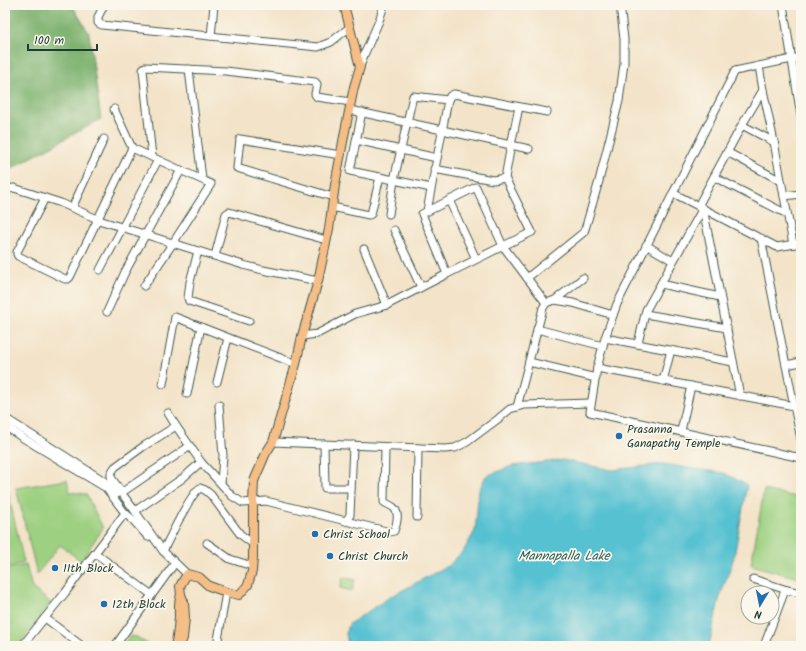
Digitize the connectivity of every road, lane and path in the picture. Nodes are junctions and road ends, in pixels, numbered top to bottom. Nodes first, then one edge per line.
1 (104, 5) edge
2 (214, 5) edge
3 (344, 5) edge
4 (384, 5) edge
5 (620, 5) edge
6 (782, 5) edge
7 (350, 27) junction
8 (211, 36) junction
9 (801, 57) edge
10 (791, 58) junction
11 (759, 66) junction
12 (360, 67) junction
13 (189, 69) junction
14 (763, 90) junction
15 (448, 100) junction
16 (351, 106) junction
17 (519, 107) junction
18 (114, 109) dead end
19 (362, 112) junction
20 (546, 112) dead end
21 (801, 116) edge
22 (407, 122) junction
23 (742, 125) junction
24 (442, 130) junction
25 (104, 139) dead end
26 (356, 140) junction
27 (774, 142) junction
28 (510, 145) junction
29 (132, 148) junction
30 (529, 149) dead end
31 (401, 150) junction
32 (727, 152) junction
33 (341, 155) junction
34 (155, 158) junction
35 (436, 158) junction
36 (434, 169) junction
37 (181, 170) junction
38 (380, 177) junction
39 (714, 177) junction
40 (505, 178) junction
41 (202, 180) junction
42 (394, 180) junction
43 (781, 181) junction
44 (431, 188) junction
45 (5, 191) edge
46 (673, 193) junction
47 (801, 194) edge
48 (784, 196) junction
49 (333, 197) junction
50 (45, 198) junction
51 (449, 200) junction
52 (332, 207) junction
53 (700, 207) junction
54 (72, 208) junction
55 (427, 211) junction
56 (389, 214) dead end
57 (788, 214) junction
58 (98, 219) junction
59 (123, 227) junction
60 (394, 230) dead end
61 (146, 235) junction
62 (761, 238) junction
63 (326, 240) junction
64 (173, 243) junction
65 (801, 243) edge
66 (793, 244) junction
67 (646, 245) junction
68 (504, 246) junction
69 (364, 249) dead end
70 (198, 251) junction
71 (215, 256) junction
72 (476, 259) junction
73 (673, 261) junction
74 (100, 270) dead end
75 (447, 274) junction
76 (527, 278) junction
77 (583, 278) dead end
78 (318, 281) junction
79 (661, 284) junction
80 (144, 286) dead end
81 (421, 287) junction
82 (720, 297) junction
83 (555, 300) junction
84 (546, 303) junction
85 (387, 305) junction
86 (107, 312) dead end
87 (645, 314) junction
88 (613, 315) junction
89 (249, 321) dead end
90 (201, 327) junction
91 (727, 328) junction
92 (537, 329) junction
93 (302, 336) junction
94 (228, 338) junction
95 (605, 338) junction
96 (638, 344) junction
97 (603, 346) junction
98 (671, 350) junction
99 (529, 362) junction
100 (733, 362) junction
101 (801, 362) edge
102 (296, 364) junction
103 (786, 365) junction
104 (598, 368) junction
105 (596, 378) junction
106 (663, 381) junction
107 (217, 382) dead end
108 (163, 384) dead end
109 (691, 386) junction
110 (187, 394) dead end
111 (740, 396) junction
112 (591, 403) junction
113 (219, 405) dead end
114 (794, 406) junction
115 (517, 407) junction
116 (168, 413) dead end
117 (5, 418) edge
118 (5, 426) edge
119 (176, 426) junction
120 (681, 431) junction
121 (801, 439) edge
122 (273, 442) junction
123 (324, 444) junction
124 (353, 445) junction
125 (190, 446) junction
126 (385, 446) junction
127 (418, 448) junction
128 (801, 458) edge
129 (201, 462) junction
130 (221, 483) junction
131 (351, 488) junction
132 (121, 493) junction
133 (253, 502) junction
134 (135, 511) junction
135 (124, 513) junction
136 (416, 517) dead end
137 (133, 520) junction
138 (346, 521) junction
139 (207, 543) dead end
140 (253, 544) junction
141 (163, 551) junction
142 (95, 553) junction
143 (174, 565) junction
144 (252, 566) junction
145 (187, 574) junction
146 (753, 579) dead end
147 (787, 590) junction
148 (226, 592) junction
149 (801, 593) edge
150 (152, 595) junction
151 (181, 595) junction
152 (45, 618) junction
153 (22, 646) edge
154 (82, 646) edge
155 (115, 646) edge
156 (174, 646) edge
157 (180, 646) edge
158 (217, 646) edge
159 (764, 646) edge

1 - 8 street
2 - 8 street
3 - 7 main road
4 - 12 street
5 - 76 street
6 - 10 street
7 - 8 street
7 - 12 main road
9 - 10 street
10 - 11 street
10 - 21 street
11 - 14 street
11 - 46 street
12 - 16 main road
13 - 16 street
13 - 34 street
13 - 41 street
14 - 23 street
14 - 27 street
15 - 17 street
15 - 22 street
15 - 24 street
16 - 19 street
16 - 33 main road
17 - 20 street
17 - 28 street
18 - 29 street
19 - 22 street
19 - 26 street
22 - 24 street
22 - 31 street
23 - 27 street
23 - 32 street
24 - 28 street
24 - 35 street
25 - 54 street
26 - 31 street
26 - 38 street
27 - 43 street
28 - 30 street
28 - 40 street
29 - 34 street
29 - 58 street
31 - 35 street
31 - 42 street
32 - 39 street
32 - 43 street
33 - 49 main road
33 - 49 street
34 - 37 street
34 - 59 street
35 - 36 street
36 - 40 street
36 - 44 street
37 - 41 street
37 - 61 street
38 - 42 street
38 - 52 street
39 - 53 street
39 - 57 street
40 - 68 street
41 - 64 street
42 - 44 street
42 - 56 street
43 - 48 street
44 - 55 street
45 - 50 street
46 - 53 street
46 - 67 street
47 - 48 street
48 - 57 street
49 - 52 main road
50 - 54 street
50 - 58 street
51 - 55 street
51 - 68 street
51 - 72 street
52 - 63 main road
53 - 62 street
53 - 73 street
53 - 82 street
54 - 58 street
55 - 75 street
57 - 66 street
58 - 59 street
59 - 61 street
59 - 74 street
60 - 81 street
61 - 64 street
61 - 86 street
62 - 66 street
62 - 103 street
63 - 71 street
63 - 78 main road
64 - 70 street
64 - 80 street
65 - 66 street
67 - 73 street
67 - 88 street
68 - 72 street
68 - 76 street
69 - 85 street
70 - 71 street
70 - 89 street
71 - 78 street
72 - 75 street
73 - 79 street
75 - 81 street
76 - 84 street
77 - 83 street
78 - 93 main road
79 - 82 street
79 - 87 street
81 - 85 street
82 - 91 street
83 - 84 street
83 - 88 street
84 - 92 street
85 - 93 street
87 - 91 street
87 - 96 street
88 - 95 street
90 - 94 street
90 - 108 street
90 - 110 street
91 - 100 street
92 - 97 street
92 - 99 street
93 - 102 main road
94 - 102 street
94 - 107 street
95 - 96 street
95 - 97 street
96 - 98 street
97 - 104 street
98 - 100 street
98 - 106 street
99 - 105 street
99 - 115 street
100 - 111 street
101 - 103 street
102 - 122 main road
103 - 114 street
104 - 105 street
104 - 106 street
105 - 112 street
106 - 109 street
109 - 111 street
109 - 120 street
111 - 114 street
112 - 115 street
112 - 120 street
113 - 130 street
114 - 121 street
115 - 127 street
116 - 119 street
117 - 137 street
118 - 135 street
119 - 125 street
119 - 132 street
120 - 128 street
122 - 123 street
122 - 133 main road
123 - 124 street
123 - 131 street
124 - 126 street
124 - 131 street
125 - 129 street
125 - 132 street
126 - 127 street
126 - 138 street
127 - 136 street
129 - 130 street
129 - 134 street
130 - 133 street
131 - 138 street
132 - 134 street
133 - 138 street
133 - 140 main road
134 - 141 street
135 - 137 street
135 - 142 street
137 - 143 street
139 - 144 street
140 - 141 street
140 - 144 main road
141 - 143 street
142 - 150 street
142 - 152 street
143 - 145 street
143 - 150 street
144 - 148 main road
145 - 148 main road
145 - 151 main road
146 - 147 street
147 - 149 street
147 - 159 street
148 - 158 street
150 - 155 street
151 - 156 main road
151 - 157 main road
152 - 153 street
152 - 154 street

